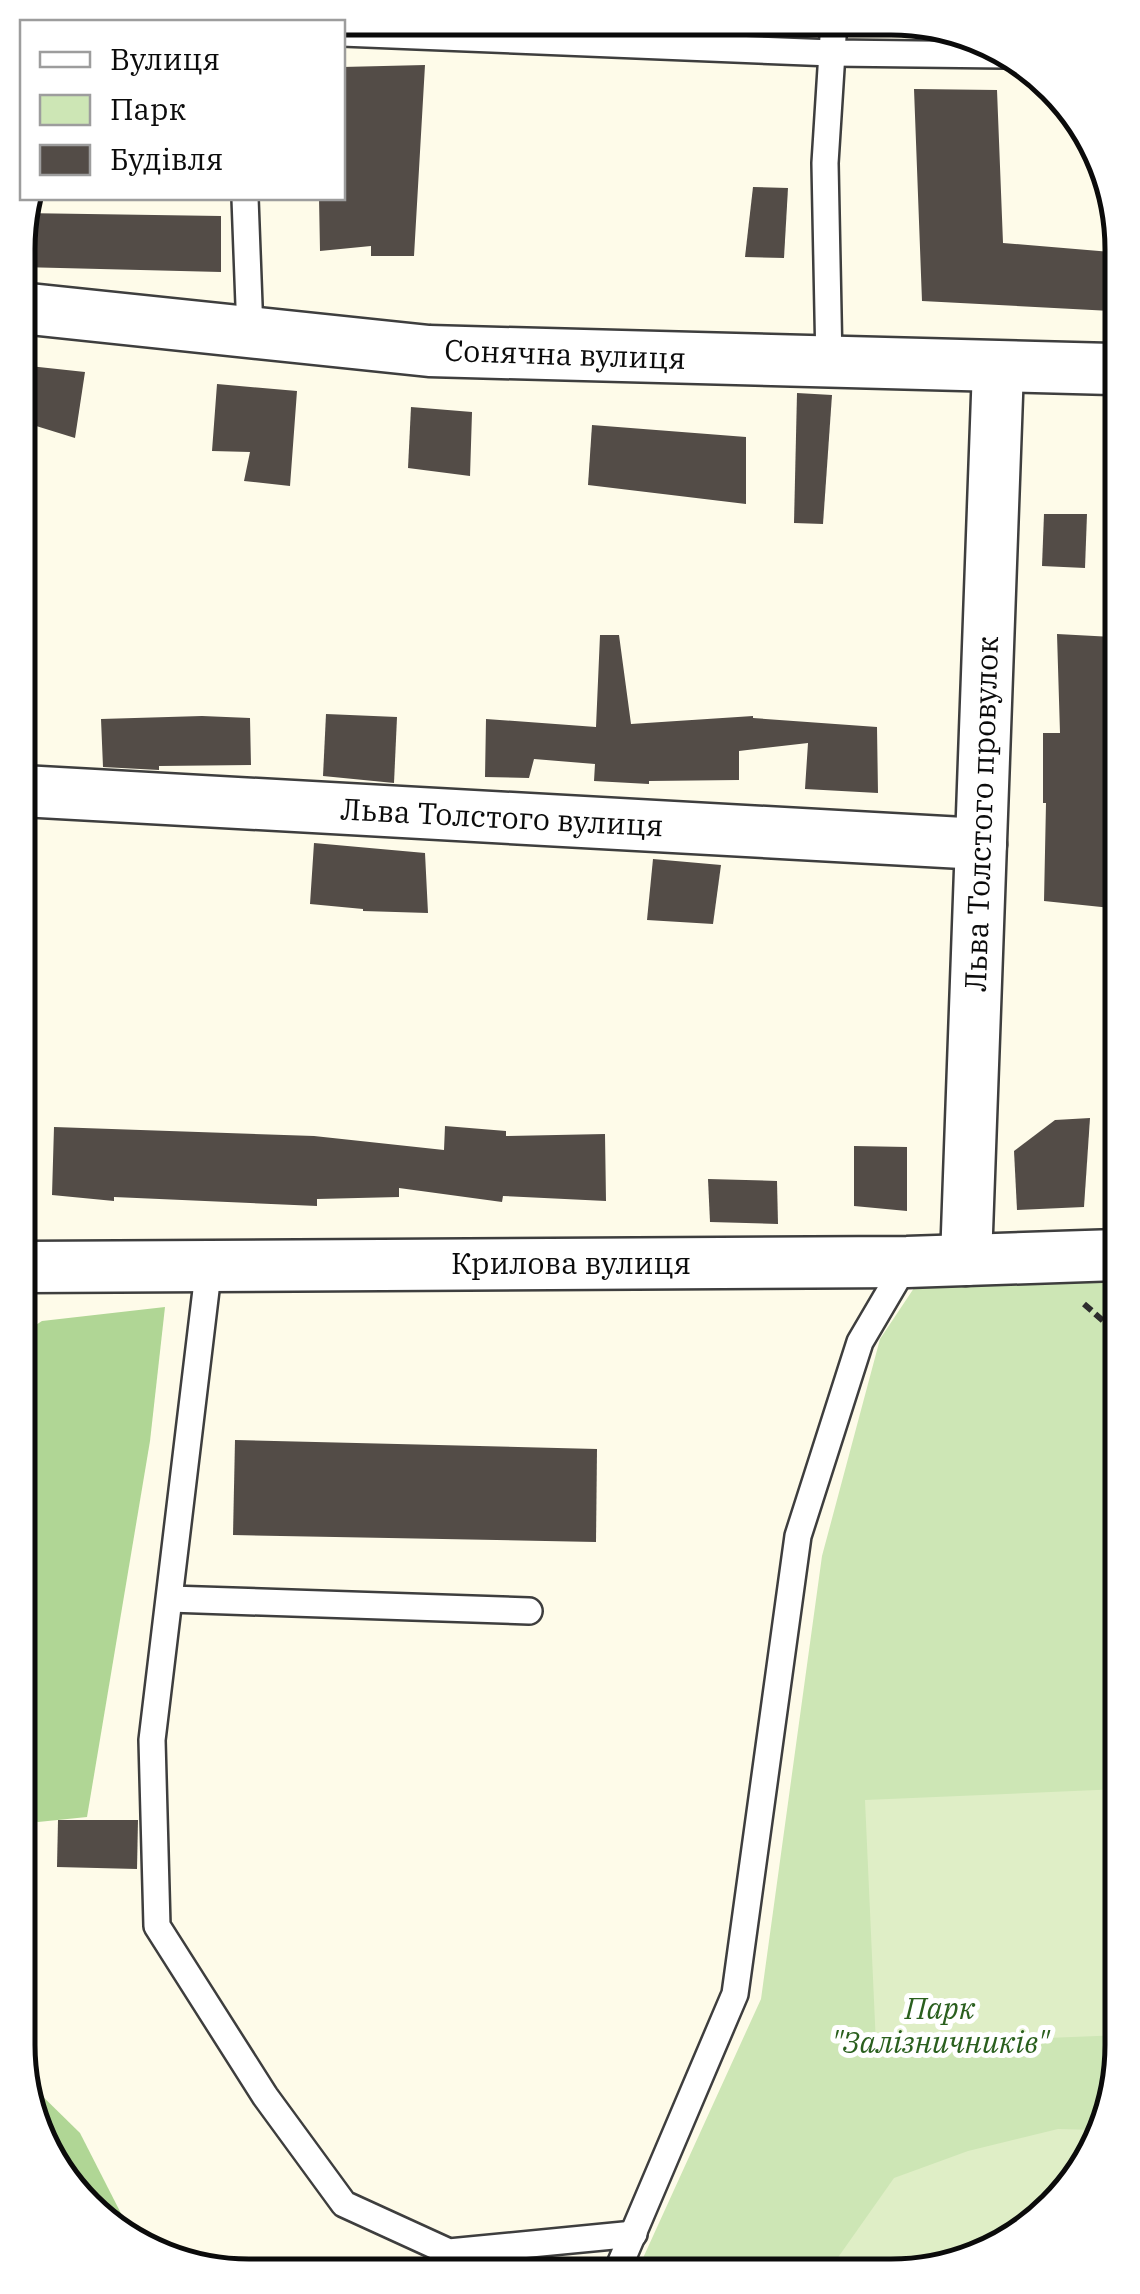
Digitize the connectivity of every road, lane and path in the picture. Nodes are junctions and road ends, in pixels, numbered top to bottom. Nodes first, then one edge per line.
1 (391, 35) edge
2 (833, 35) edge
3 (832, 53) junction
4 (981, 55) edge
5 (246, 200) edge
6 (35, 310) edge
7 (250, 332) junction
8 (829, 362) junction
9 (998, 368) junction
10 (1105, 369) edge
11 (35, 793) edge
12 (981, 844) junction
13 (1105, 1255) edge
14 (966, 1260) junction
15 (907, 1262) junction
16 (209, 1265) junction
17 (35, 1267) edge
18 (170, 1599) junction
19 (530, 1611) dead end
20 (634, 2234) junction
21 (623, 2259) edge

1 - 3 lane
2 - 3 lane
3 - 4 lane
3 - 8 lane
5 - 7 lane
6 - 7 street, Сонячна вулиця
7 - 8 street, Сонячна вулиця
8 - 9 street, Сонячна вулиця
9 - 10 street, Сонячна вулиця
9 - 12 street, Льва Толстого провулок
11 - 12 street, Льва Толстого вулиця
12 - 14 street, Льва Толстого провулок
13 - 14 street, Крилова вулиця
14 - 15 street, Крилова вулиця
15 - 16 street, Крилова вулиця
15 - 20 lane
16 - 17 street, Крилова вулиця
16 - 18 lane
18 - 19 lane
18 - 20 lane
20 - 21 lane

